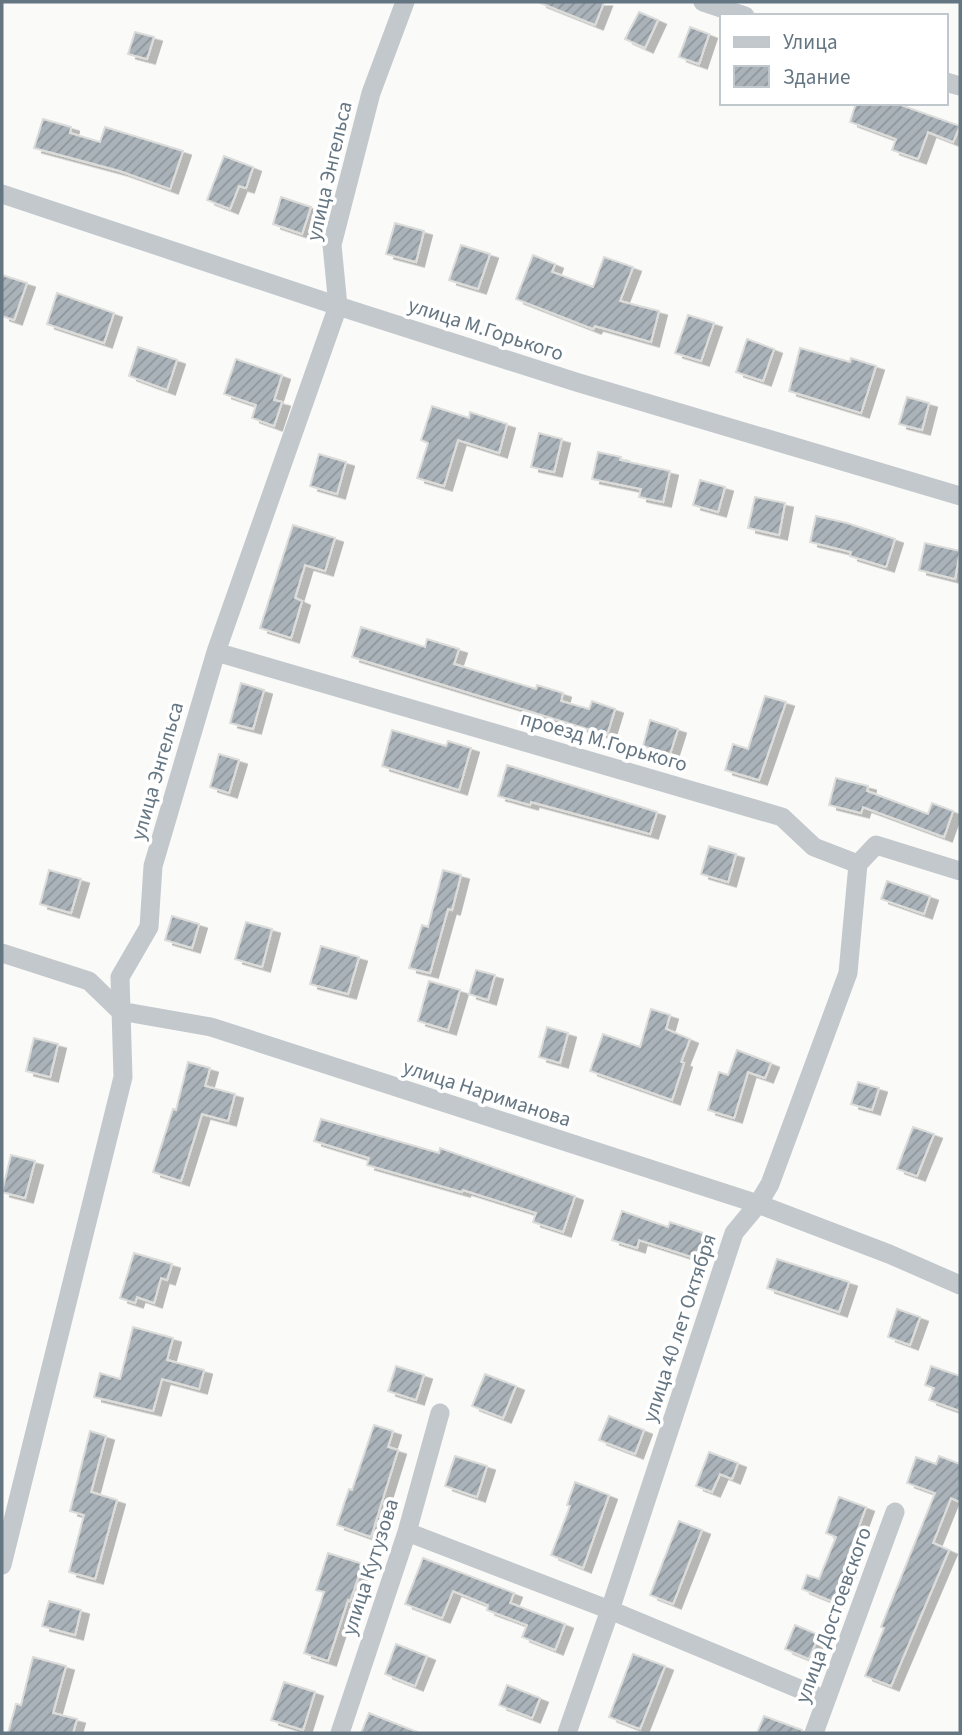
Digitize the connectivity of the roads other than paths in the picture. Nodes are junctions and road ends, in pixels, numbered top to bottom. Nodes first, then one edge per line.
1 (405, 2) edge
2 (703, 2) edge
3 (740, 14) edge
4 (2, 194) edge
5 (338, 306) junction
6 (960, 496) edge
7 (216, 652) junction
8 (858, 863) junction
9 (960, 872) edge
10 (2, 953) edge
11 (120, 1011) junction
12 (758, 1204) junction
13 (960, 1285) edge
14 (440, 1413) dead end
15 (895, 1512) dead end
16 (407, 1532) junction
17 (2, 1565) edge
18 (610, 1610) junction
19 (826, 1700) junction
20 (340, 1733) edge
21 (567, 1733) edge
22 (814, 1733) edge

1 - 5 street, улица Энгельса
2 - 3 street
4 - 5 street, улица М.Горького
5 - 6 street, улица М.Горького
5 - 7 street, улица Энгельса
7 - 8 street, проезд М.Горького
7 - 11 street, улица Энгельса
8 - 9 street
8 - 12 street, улица 40 лет Октября
10 - 11 street
11 - 12 street, улица Нариманова
11 - 17 street, улица Энгельса
12 - 13 street, улица Нариманова
12 - 18 street, улица 40 лет Октября
14 - 16 street, улица Кутузова
15 - 19 street, улица Достоевского
16 - 18 street
16 - 20 street, улица Кутузова
18 - 19 street
18 - 21 street, улица 40 лет Октября
19 - 22 street, улица Достоевского

